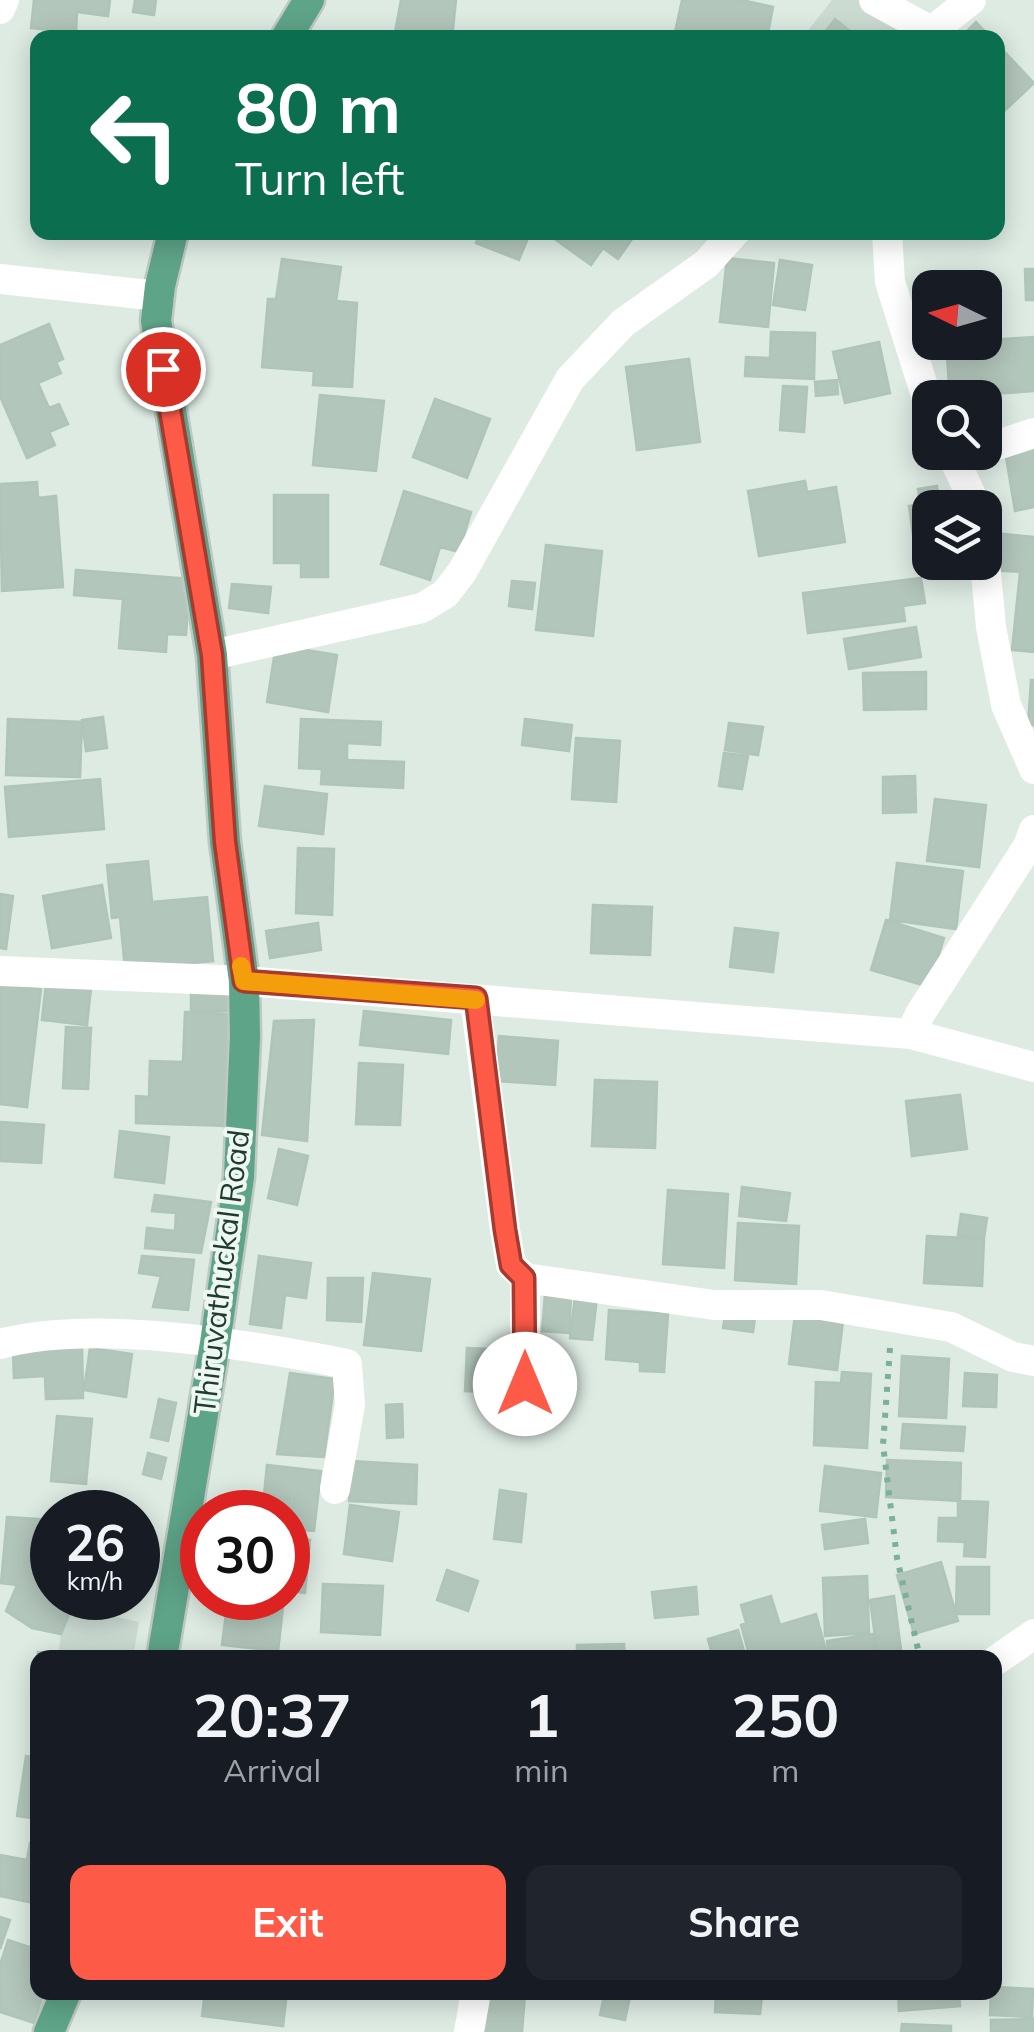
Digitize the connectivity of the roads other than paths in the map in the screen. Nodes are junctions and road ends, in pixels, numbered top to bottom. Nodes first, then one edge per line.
1 (4, 0) edge
2 (309, 0) edge
3 (874, 0) edge
4 (971, 0) edge
5 (0, 9) edge
6 (291, 30) edge
7 (921, 30) edge
8 (932, 30) edge
9 (172, 240) edge
10 (728, 240) edge
11 (887, 240) edge
12 (0, 279) edge
13 (159, 296) junction
14 (921, 380) edge
15 (1034, 434) edge
16 (1002, 444) edge
17 (986, 580) edge
18 (212, 655) junction
19 (1034, 768) edge
20 (1032, 842) edge
21 (0, 971) edge
22 (244, 981) junction
23 (476, 998) junction
24 (911, 1034) junction
25 (1034, 1067) edge
26 (524, 1278) junction
27 (0, 1344) edge
28 (215, 1344) junction
29 (1034, 1361) edge
30 (525, 1420) dead end
31 (336, 1489) dead end
32 (1034, 1634) edge
33 (163, 1650) edge
34 (1002, 1656) edge
35 (62, 2000) edge
36 (475, 2000) edge
37 (48, 2032) edge
38 (470, 2032) edge

1 - 5 street
2 - 6 main road
3 - 7 street
4 - 8 street
9 - 13 main road, Thiruvathuckal Road
10 - 18 street
11 - 14 street
12 - 13 street
13 - 18 main road, Thiruvathuckal Road
15 - 16 street
17 - 19 street
18 - 22 main road, Thiruvathuckal Road
20 - 24 street
21 - 22 street
22 - 23 street
22 - 28 main road, Thiruvathuckal Road
23 - 24 street
23 - 26 street
24 - 25 street
26 - 29 street
26 - 30 street
27 - 28 street
28 - 31 street
28 - 33 main road, Thiruvathuckal Road
32 - 34 street
35 - 37 main road
36 - 38 street

